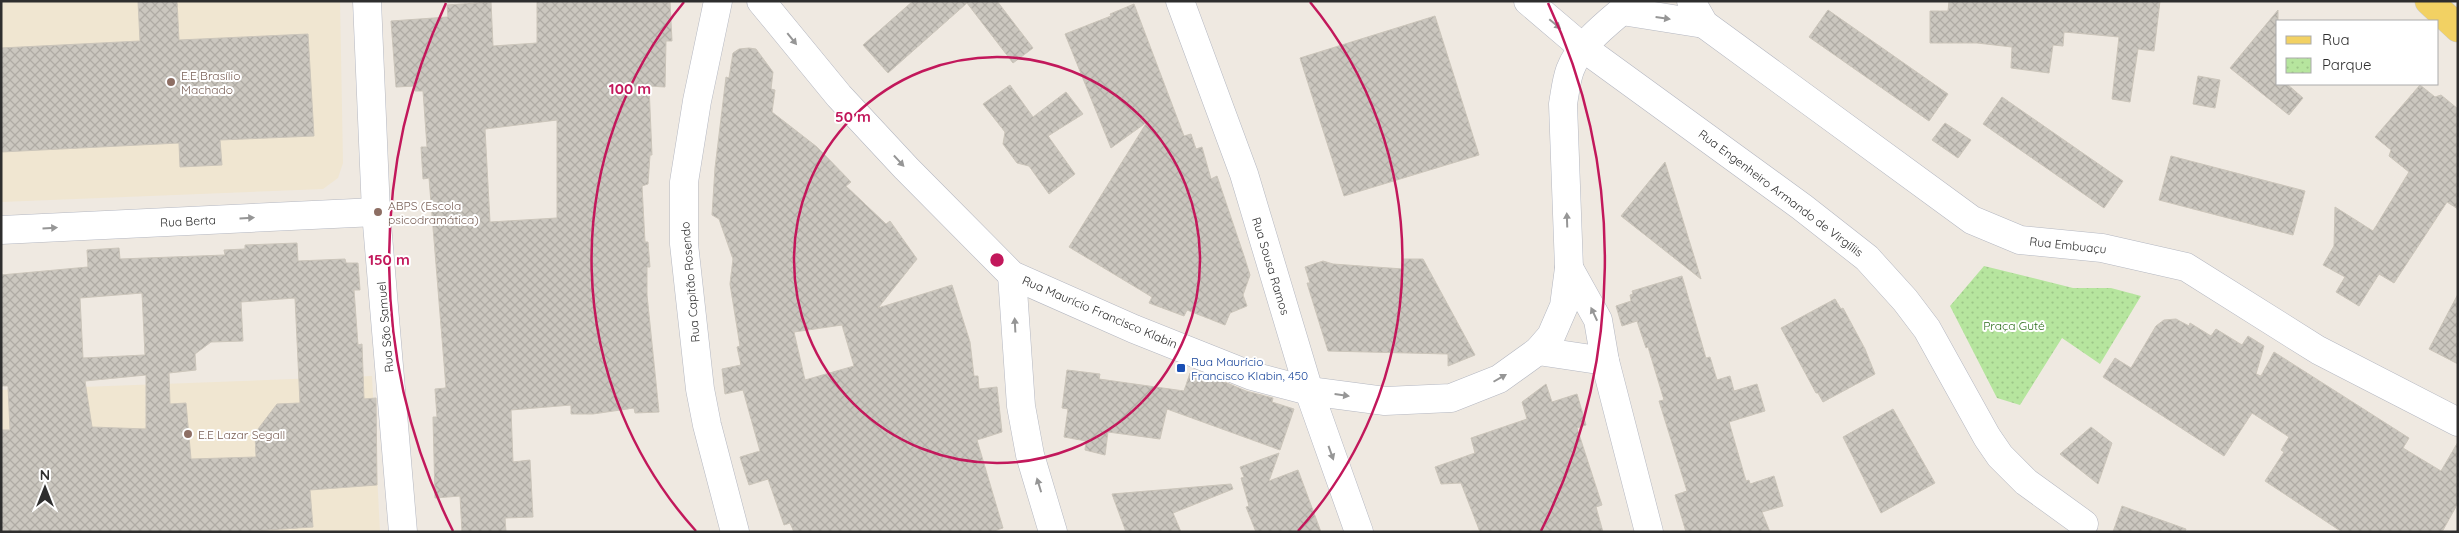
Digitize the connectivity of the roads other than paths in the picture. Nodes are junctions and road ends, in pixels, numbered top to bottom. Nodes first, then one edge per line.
1 (367, 1) edge
2 (718, 1) edge
3 (761, 1) edge
4 (1180, 1) edge
5 (1528, 1) edge
6 (2429, 1) edge
7 (1628, 6) edge
8 (1697, 12) edge
9 (2458, 28) edge
10 (1582, 47) junction
11 (376, 212) junction
12 (1, 230) edge
13 (1569, 268) junction
14 (1012, 274) junction
15 (1538, 351) junction
16 (1605, 361) junction
17 (1308, 391) junction
18 (2458, 422) edge
19 (2084, 524) dead end
20 (403, 532) edge
21 (734, 532) edge
22 (1053, 532) edge
23 (1359, 532) edge
24 (1649, 532) edge

1 - 11 street, Rua São Samuel
2 - 21 street, Rua Capitão Rosendo
3 -> 14 street, Rua Maurício Francisco Klabin
4 - 17 street, Rua Sousa Ramos
5 -> 10 street, Rua Engenheiro Armando de Virgiliis
6 - 9 main road
7 -> 8 street, Rua Embuaçu
7 - 10 street, Rua Maurício Francisco Klabin
8 - 18 street, Rua Embuaçu
13 -> 10 street, Rua Maurício Francisco Klabin
10 - 19 street, Rua Engenheiro Armando de Virgiliis
12 -> 11 street, Rua Berta
11 - 20 street, Rua São Samuel
13 - 15 street, Rua Maurício Francisco Klabin
16 -> 13 street
14 - 17 street, Rua Maurício Francisco Klabin
22 -> 14 street
15 - 16 street
17 -> 15 street, Rua Maurício Francisco Klabin
16 - 24 street
17 -> 23 street, Rua Sousa Ramos

